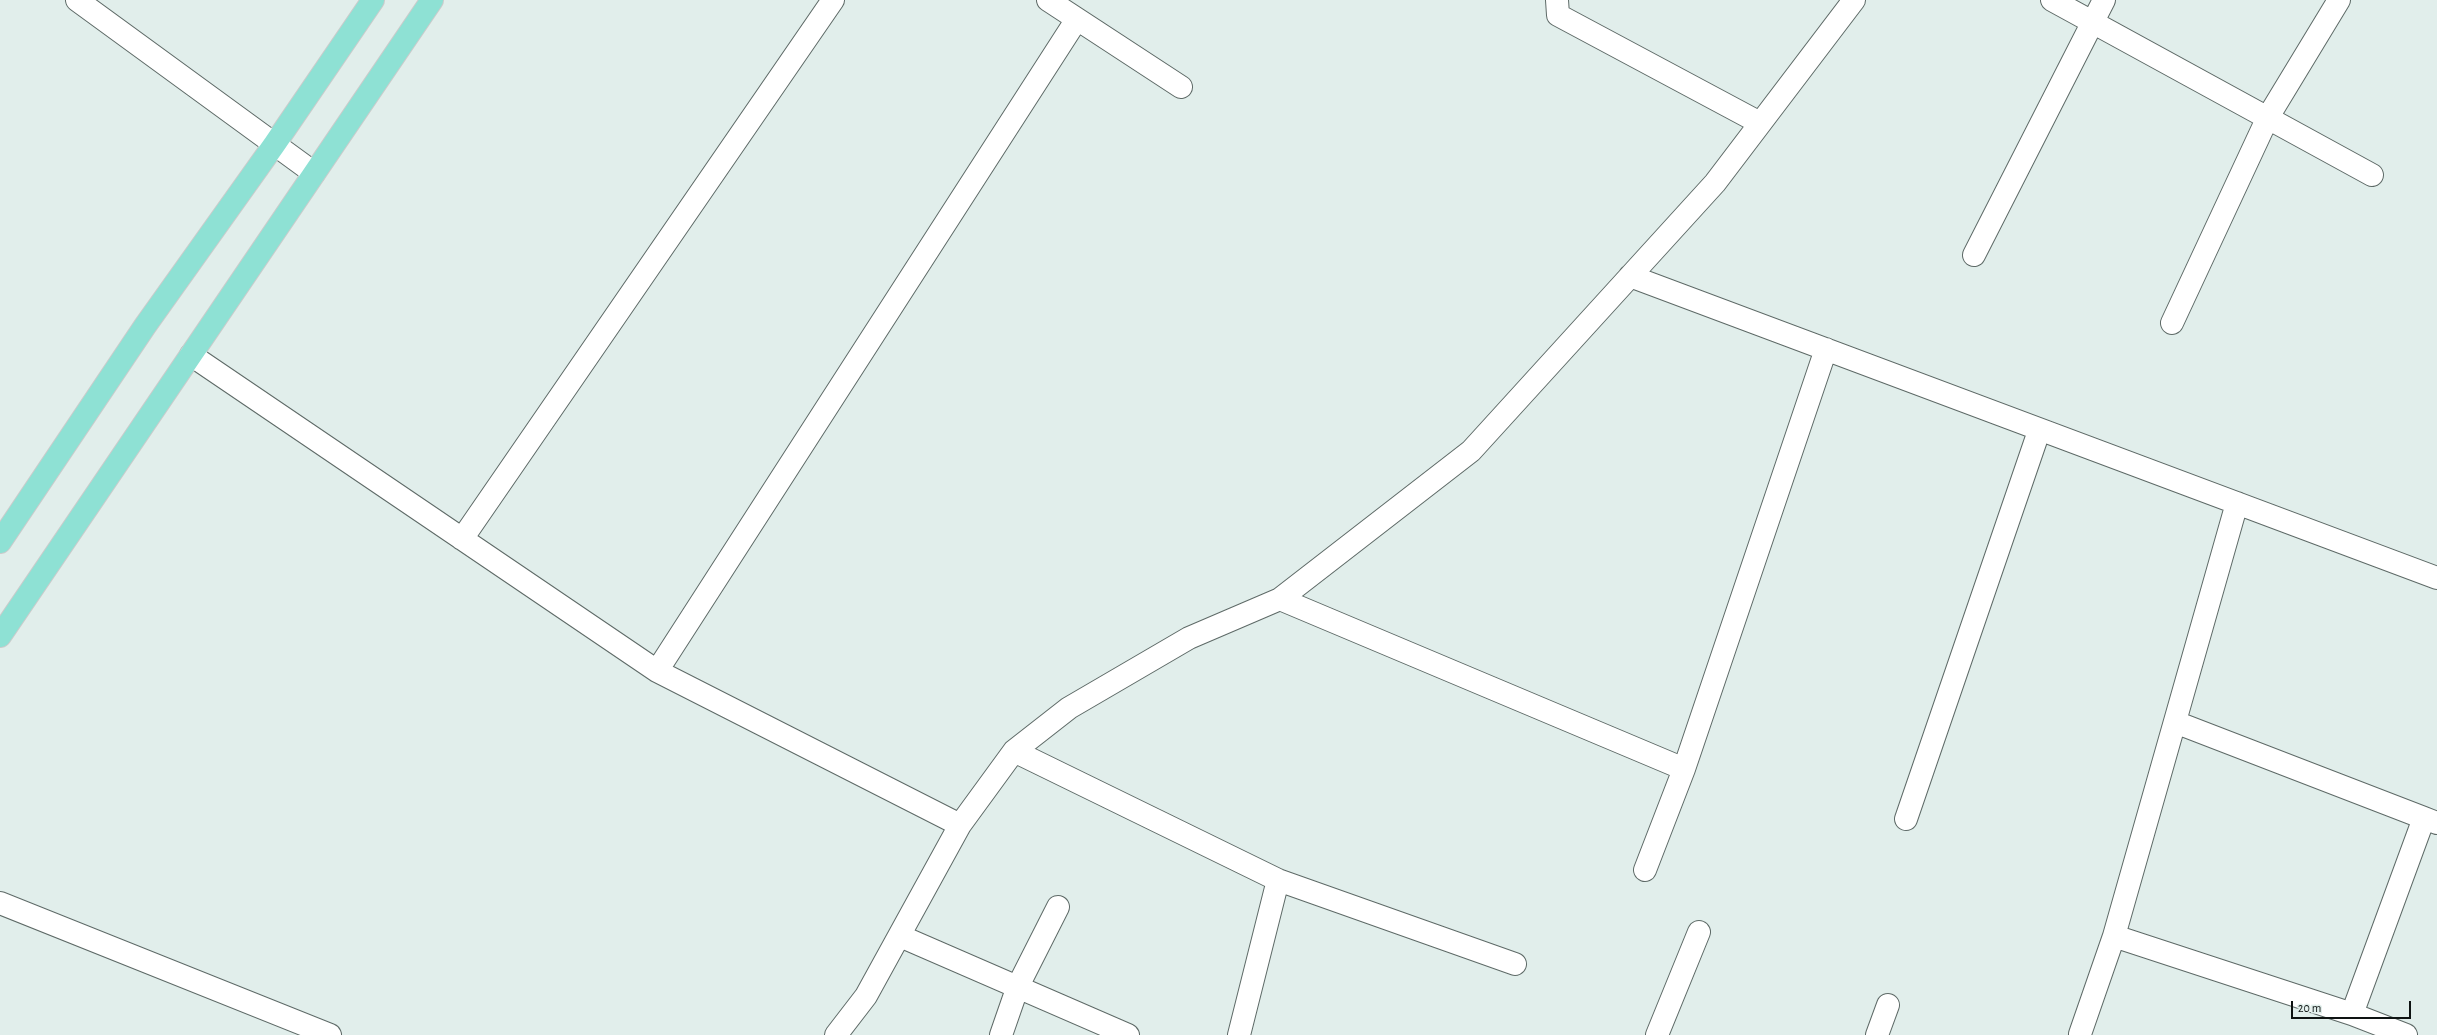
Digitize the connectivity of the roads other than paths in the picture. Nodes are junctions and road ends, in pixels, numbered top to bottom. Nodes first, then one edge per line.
1 (77, 0) edge
2 (373, 0) edge
3 (432, 0) edge
4 (833, 0) edge
5 (1048, 0) edge
6 (1557, 0) edge
7 (1854, 0) edge
8 (2052, 0) edge
9 (2104, 0) edge
10 (2339, 0) edge
11 (1078, 19) junction
12 (2092, 22) junction
13 (1182, 87) dead end
14 (2268, 117) junction
15 (1760, 123) junction
16 (274, 145) junction
17 (314, 173) junction
18 (2372, 175) dead end
19 (1974, 255) dead end
20 (1630, 276) junction
21 (2172, 323) dead end
22 (1826, 349) junction
23 (191, 355) junction
24 (2039, 431) junction
25 (2238, 504) junction
26 (462, 539) junction
27 (0, 542) edge
28 (2437, 578) edge
29 (1280, 599) junction
30 (0, 636) edge
31 (657, 671) junction
32 (2175, 722) junction
33 (1014, 751) junction
34 (1684, 769) junction
35 (1906, 819) dead end
36 (2431, 820) edge
37 (960, 825) junction
38 (1645, 870) dead end
39 (1278, 880) junction
40 (0, 903) edge
41 (1058, 907) dead end
42 (1699, 932) dead end
43 (900, 936) junction
44 (2114, 936) junction
45 (1515, 964) dead end
46 (1018, 986) junction
47 (1888, 1005) dead end
48 (2352, 1014) junction
49 (2080, 1034) dead end
50 (330, 1035) edge
51 (836, 1035) edge
52 (1001, 1035) edge
53 (1128, 1035) edge
54 (1240, 1035) edge
55 (1657, 1035) edge
56 (1877, 1035) edge
57 (2406, 1035) edge

1 - 16 street
2 - 16 main road
3 - 17 main road
4 - 26 street
5 - 11 street
6 - 15 street
7 - 15 street
8 - 12 street
9 - 12 street
10 - 14 street
11 - 13 street
11 - 31 street
12 - 14 street
12 - 19 street
14 - 18 street
14 - 21 street
15 - 20 street
16 - 17 street
16 - 27 main road
17 - 23 main road
20 - 22 street
20 - 29 street
22 - 24 street
22 - 34 street
23 - 26 street
23 - 30 main road
24 - 25 street
24 - 35 street
25 - 28 street
25 - 32 street
26 - 31 street
29 - 33 street
29 - 34 street
31 - 37 street
32 - 36 street
32 - 44 street
33 - 37 street
33 - 39 street
34 - 38 street
36 - 48 street
37 - 43 street
39 - 45 street
39 - 54 street
40 - 50 street
41 - 46 street
42 - 55 street
43 - 46 street
43 - 51 street
44 - 48 street
44 - 49 street
46 - 52 street
46 - 53 street
47 - 56 street
48 - 57 street

